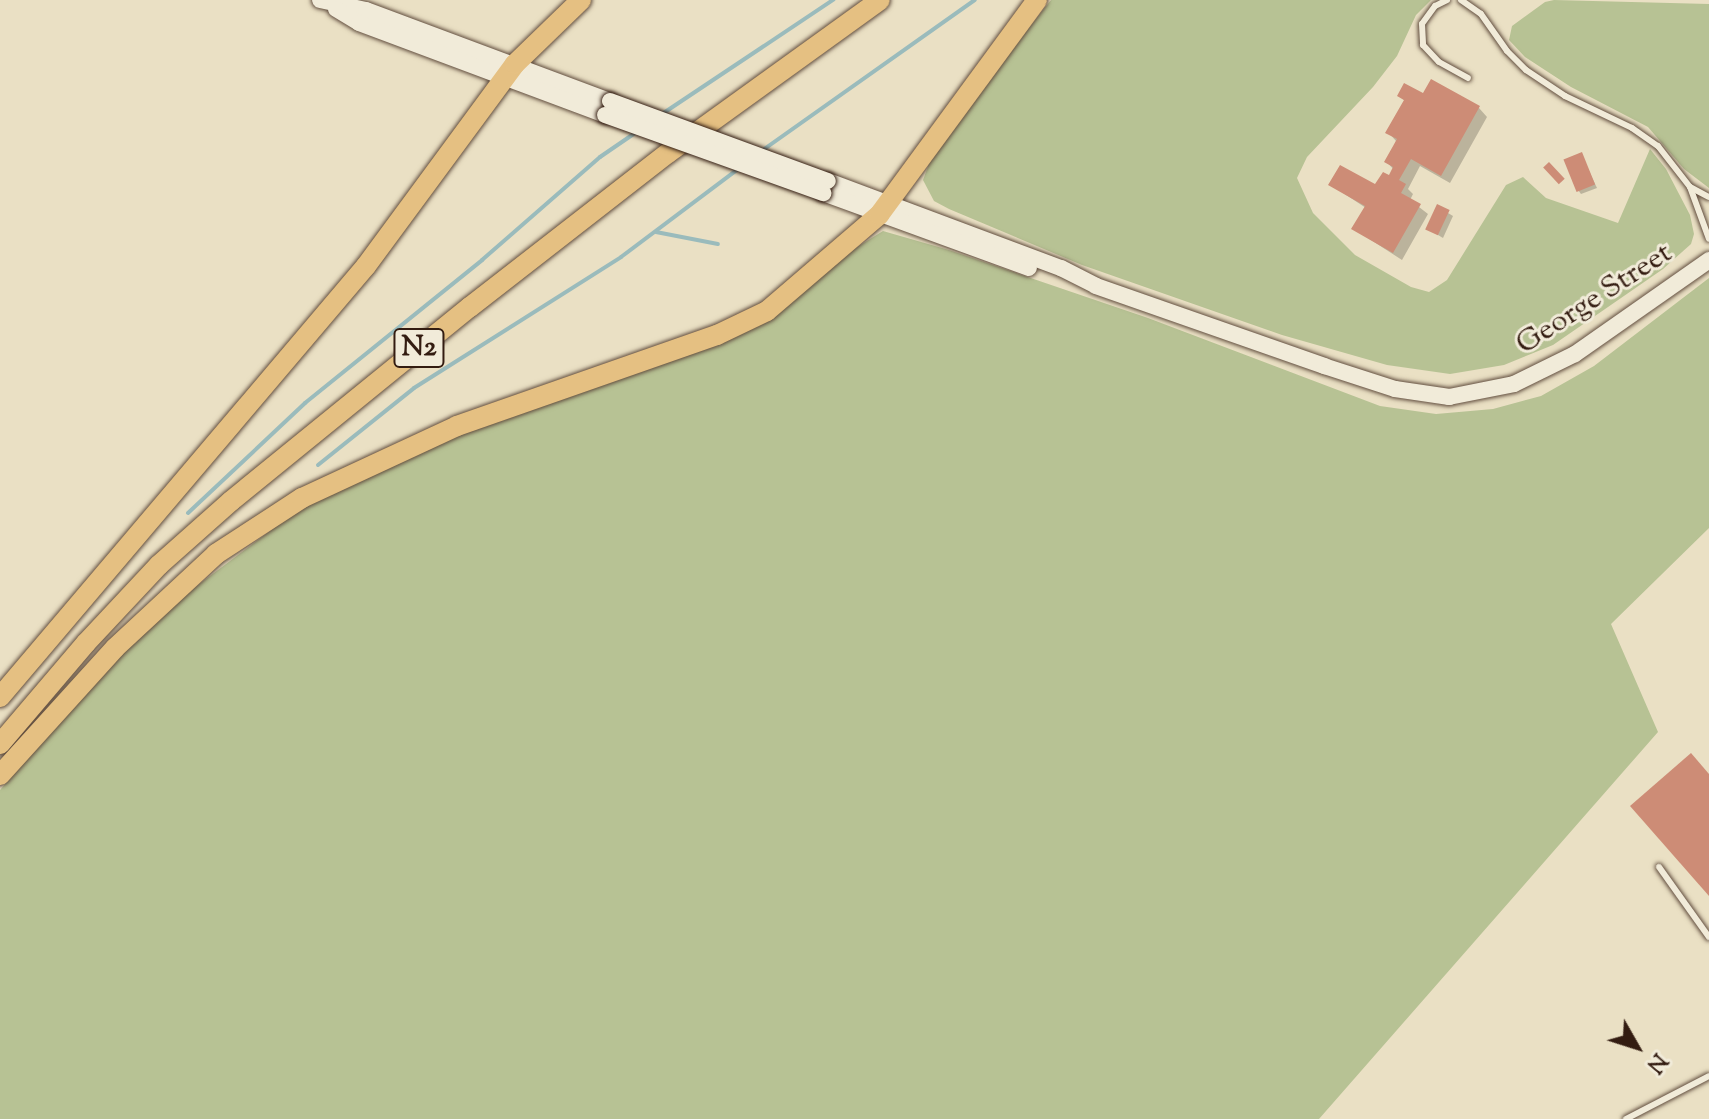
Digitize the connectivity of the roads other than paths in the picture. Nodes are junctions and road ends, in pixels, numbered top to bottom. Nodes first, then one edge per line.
1 (581, 0) edge
2 (880, 0) edge
3 (1037, 0) edge
4 (1447, 0) edge
5 (1461, 0) edge
6 (322, 1) edge
7 (510, 72) junction
8 (1468, 78) dead end
9 (1690, 187) junction
10 (1709, 197) edge
11 (883, 209) junction
12 (1709, 239) edge
13 (1709, 260) edge
14 (0, 697) edge
15 (0, 744) edge
16 (0, 775) edge
17 (1659, 867) dead end
18 (1709, 937) edge
19 (1709, 1076) edge
20 (1626, 1119) edge

1 - 7 highway
2 - 15 highway, N2
3 - 11 highway
4 - 8 lane
5 - 9 lane
6 - 7 main road, George Street
7 - 11 main road, George Street, bridge
7 - 14 highway
9 - 10 lane
9 - 12 lane
11 - 13 main road, George Street
11 - 16 highway
17 - 18 lane
19 - 20 lane

